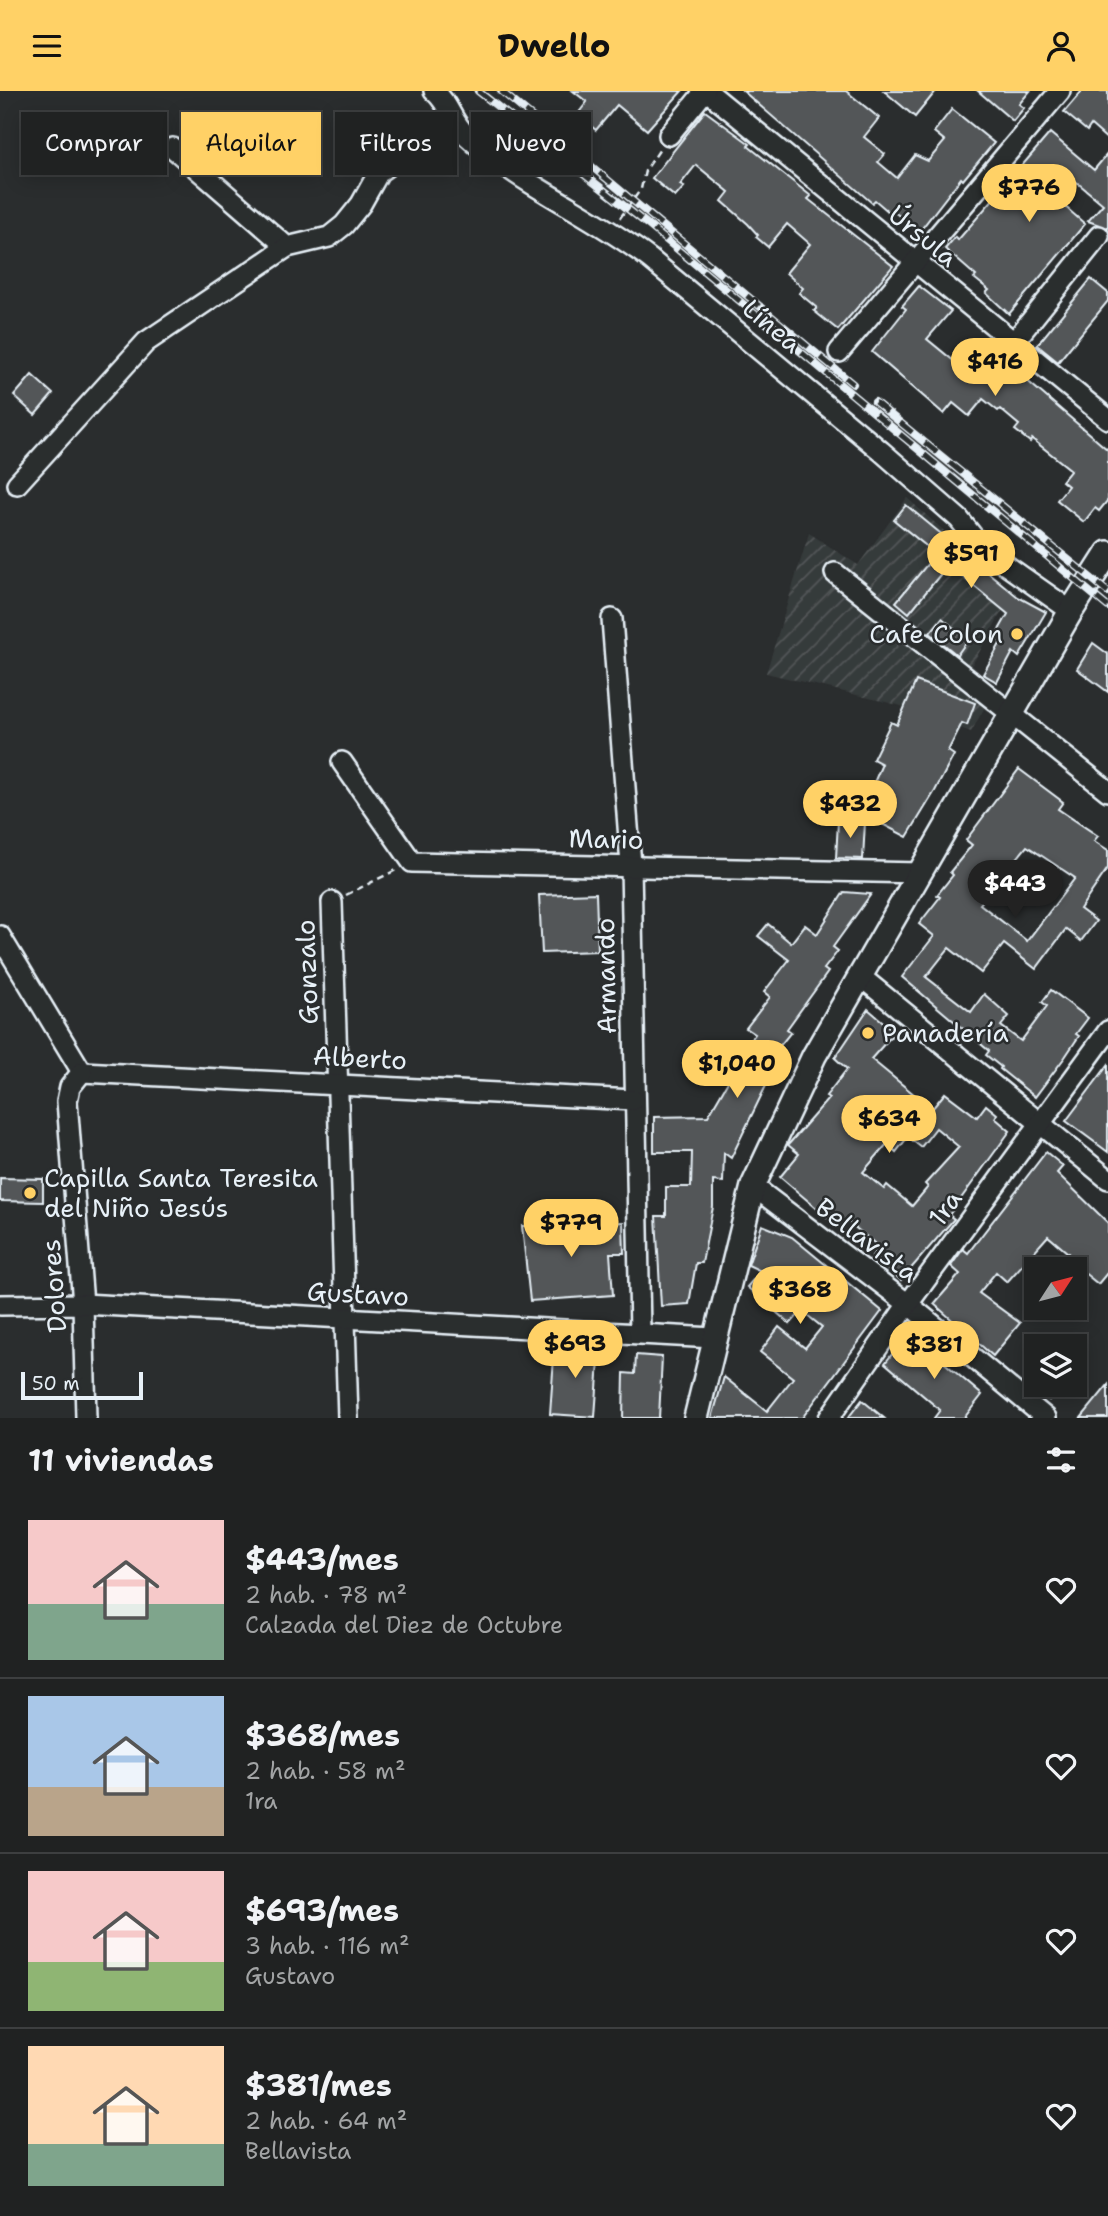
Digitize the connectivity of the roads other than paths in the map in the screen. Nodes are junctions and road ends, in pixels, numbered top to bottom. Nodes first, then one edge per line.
1 (434, 91) edge
2 (706, 91) edge
3 (1060, 91) edge
4 (464, 133) junction
5 (669, 135) road end
6 (173, 148) dead end
7 (1098, 236) dead end
8 (286, 247) junction
9 (914, 264) junction
10 (1013, 343) junction
11 (839, 352) dead end
12 (1108, 419) edge
13 (17, 484) dead end
14 (1108, 553) edge
15 (835, 573) dead end
16 (1071, 611) junction
17 (612, 619) dead end
18 (1012, 712) junction
19 (342, 762) dead end
20 (1108, 791) edge
21 (631, 865) junction
22 (921, 873) junction
23 (332, 902) road end
24 (0, 936) edge
25 (860, 976) junction
26 (1108, 1031) edge
27 (82, 1072) junction
28 (337, 1083) junction
29 (634, 1100) junction
30 (1039, 1122) junction
31 (1108, 1179) edge
32 (753, 1186) junction
33 (83, 1304) junction
34 (908, 1304) junction
35 (0, 1305) edge
36 (346, 1320) junction
37 (640, 1332) junction
38 (714, 1338) junction
39 (86, 1418) edge
40 (348, 1418) edge
41 (696, 1418) edge
42 (829, 1418) edge
43 (1046, 1418) edge

1 - 4 street, Línea
2 - 5 street
2 - 9 street, Úrsula
3 - 9 street
4 - 8 street
4 - 16 street, Línea
6 - 8 street
7 - 10 street
8 - 13 street
9 - 10 street, Úrsula
9 - 11 street
10 - 12 street, Úrsula
14 - 16 main road
15 - 18 street
16 - 18 main road
17 - 21 street, Armando
18 - 20 street
18 - 22 main road
19 - 21 street, Mario
21 - 22 street, Mario
21 - 29 street, Armando
22 - 25 main road
23 - 28 street, Gonzalo
24 - 27 street
25 - 30 street
25 - 32 main road
26 - 30 street, 1ra
27 - 28 street, Alberto
27 - 33 street, Dolores
28 - 29 street, Alberto
28 - 36 street, Gonzalo
29 - 37 street, Armando
30 - 31 street
30 - 34 street, 1ra
32 - 34 street, Bellavista
32 - 38 main road
33 - 35 street, Gustavo
33 - 36 street, Gustavo
33 - 39 street, Dolores
34 - 42 street, 1ra
34 - 43 street, Bellavista
36 - 37 street, Gustavo
36 - 40 street, Gonzalo
37 - 38 street, Gustavo
38 - 41 main road

